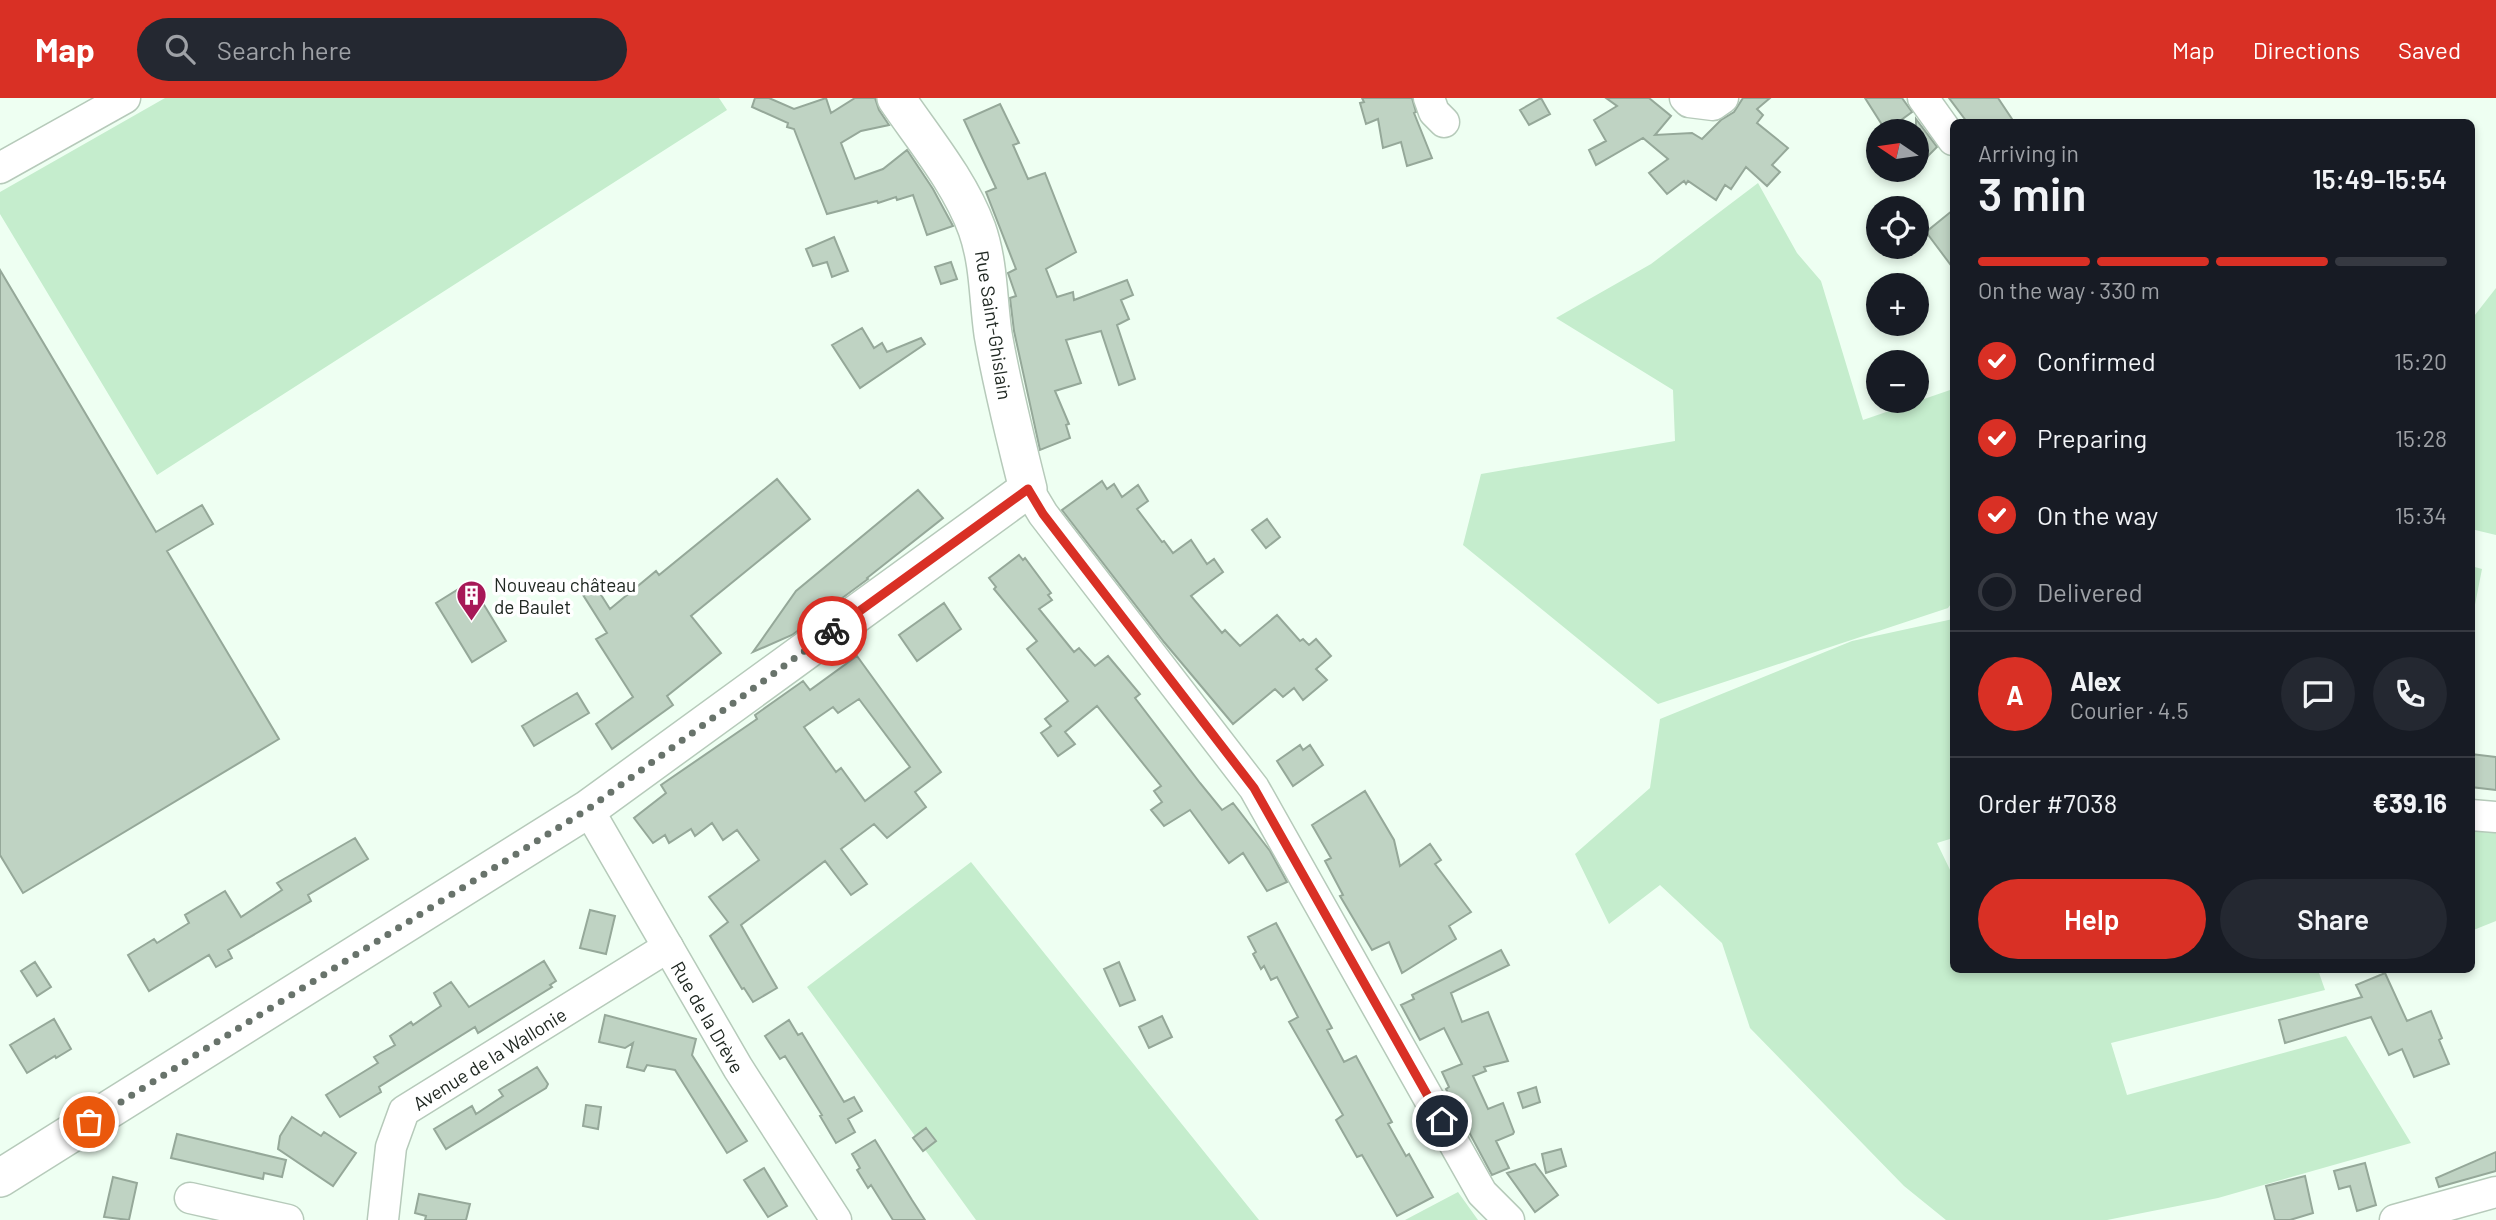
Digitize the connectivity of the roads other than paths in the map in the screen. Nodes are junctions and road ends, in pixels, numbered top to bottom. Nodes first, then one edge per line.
1 (125, 98) edge
2 (896, 98) edge
3 (1685, 98) edge
4 (1723, 98) edge
5 (1923, 98) edge
6 (1950, 136) edge
7 (0, 168) edge
8 (1028, 489) junction
9 (588, 809) junction
10 (2475, 815) edge
11 (2496, 817) edge
12 (668, 947) junction
13 (0, 1178) edge
14 (2496, 1192) edge
15 (190, 1198) dead end
16 (288, 1220) edge
17 (383, 1220) edge
18 (836, 1220) edge
19 (1509, 1220) edge
20 (2395, 1220) edge

1 - 7 street
2 - 8 main road, Rue Saint-Ghislain
3 - 4 street
5 - 6 street
8 - 9 main road
8 - 19 street
9 - 12 street, Rue de la Drève
9 - 13 main road
10 - 11 street
12 - 17 street, Avenue de la Wallonie
12 - 18 street, Rue de la Drève
14 - 20 street
15 - 16 street

